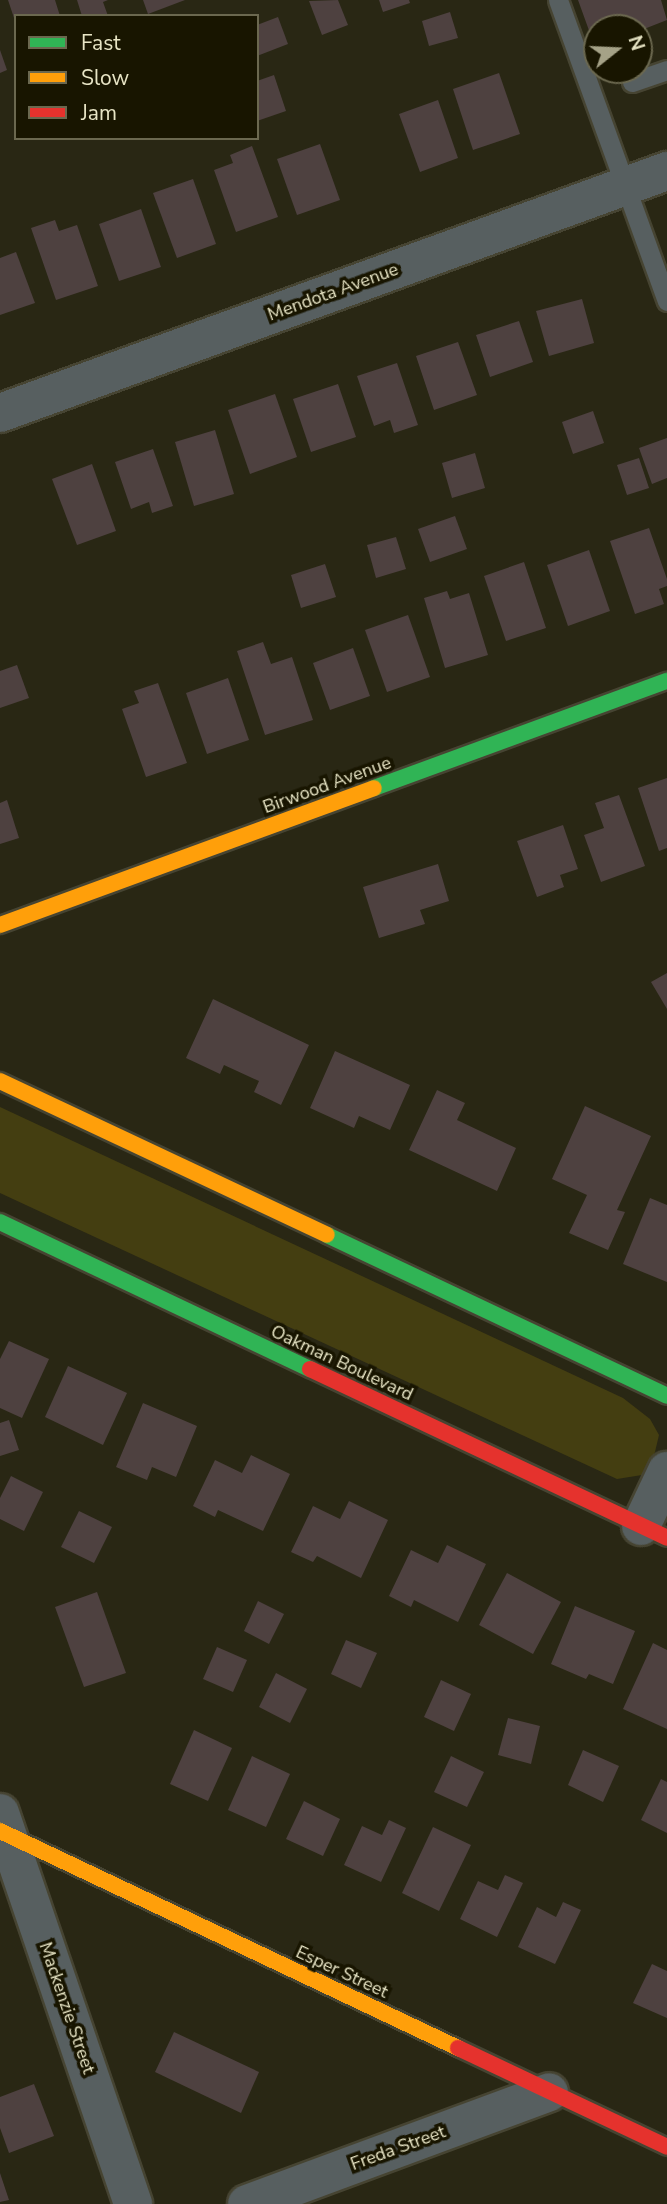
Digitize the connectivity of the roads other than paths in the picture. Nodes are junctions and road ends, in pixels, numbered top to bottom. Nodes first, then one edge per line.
1 (558, 0) edge
2 (667, 172) edge
3 (626, 186) junction
4 (667, 302) edge
5 (0, 413) edge
6 (667, 681) edge
7 (0, 925) edge
8 (0, 1081) edge
9 (0, 1222) edge
10 (667, 1396) edge
11 (667, 1471) edge
12 (654, 1532) edge
13 (2, 1826) edge
14 (549, 2092) junction
15 (667, 2147) edge
16 (134, 2204) edge
17 (247, 2204) edge

1 - 3 lane
2 - 3 street, Mendota Avenue
3 - 4 lane
3 - 5 street, Mendota Avenue
6 - 7 street, Birwood Avenue
8 - 10 street
9 - 12 street, Oakman Boulevard
11 - 12 street
13 - 14 street, Esper Street
13 - 16 street, Mackenzie Street
14 - 15 street, Esper Street
14 - 17 street, Freda Street

